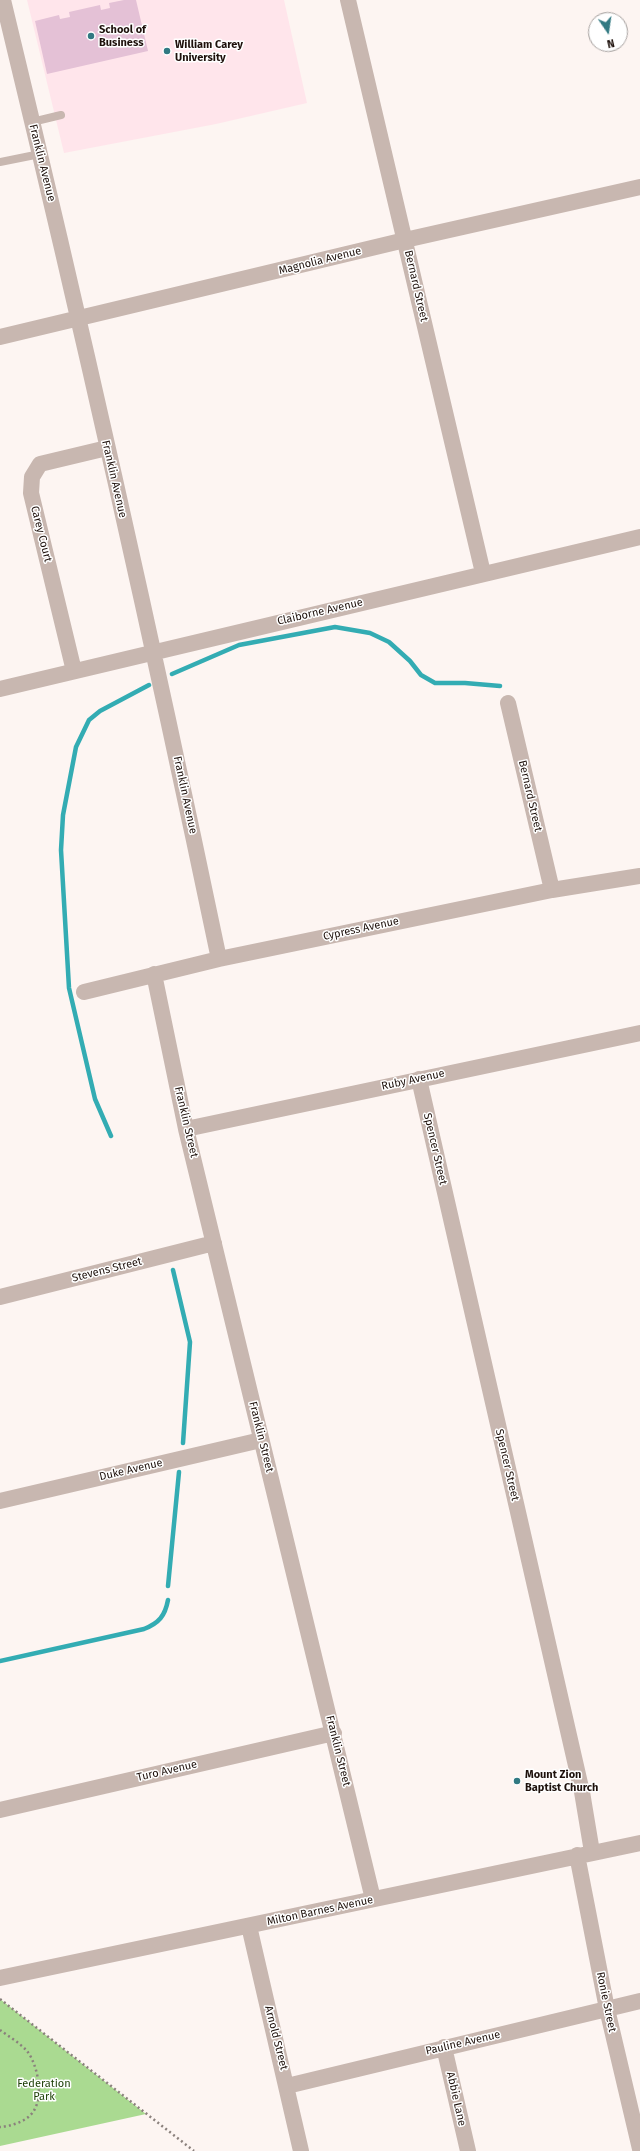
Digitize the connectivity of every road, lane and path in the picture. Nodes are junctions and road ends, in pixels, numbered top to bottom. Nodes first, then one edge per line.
1 (3, 0) edge
2 (348, 0) edge
3 (61, 115) dead end
4 (32, 122) junction
5 (40, 154) junction
6 (0, 162) edge
7 (640, 186) edge
8 (405, 240) junction
9 (80, 318) junction
10 (0, 337) edge
11 (107, 448) junction
12 (640, 537) edge
13 (483, 573) junction
14 (155, 652) junction
15 (74, 671) junction
16 (0, 690) edge
17 (508, 703) dead end
18 (640, 876) edge
19 (552, 890) junction
20 (219, 958) junction
21 (154, 974) junction
22 (84, 992) dead end
23 (640, 1033) edge
24 (419, 1079) junction
25 (186, 1129) junction
26 (214, 1243) junction
27 (0, 1297) edge
28 (261, 1440) junction
29 (0, 1501) edge
30 (334, 1733) junction
31 (0, 1810) edge
32 (640, 1843) edge
33 (584, 1853) junction
34 (374, 1899) junction
35 (249, 1926) junction
36 (0, 1978) edge
37 (0, 1999) edge
38 (640, 2001) edge
39 (607, 2009) junction
40 (0, 2030) edge
41 (444, 2047) junction
42 (287, 2086) junction
43 (0, 2127) edge
44 (640, 2149) edge
45 (194, 2151) edge
46 (301, 2151) edge
47 (468, 2151) edge

1 - 4 street, Franklin Avenue
2 - 8 street, Bernard Street
3 - 4 lane
4 - 5 street, Franklin Avenue
5 - 6 lane
5 - 9 street, Franklin Avenue
7 - 8 street, Magnolia Avenue
8 - 9 street, Magnolia Avenue
8 - 13 street, Bernard Street
9 - 10 street, Magnolia Avenue
9 - 11 street, Franklin Avenue
11 - 14 street, Franklin Avenue
11 - 15 street, Carey Court
12 - 13 street, Claiborne Avenue
13 - 14 street, Claiborne Avenue
14 - 15 street, Claiborne Avenue
14 - 20 street, Franklin Avenue
15 - 16 street, Claiborne Avenue
17 - 19 street, Bernard Street
18 - 19 street, Cypress Avenue
19 - 20 street, Cypress Avenue
20 - 21 street, Cypress Avenue
21 - 22 street, Cypress Avenue
21 - 25 street, Franklin Street
23 - 24 street, Ruby Avenue
24 - 25 street, Ruby Avenue
24 - 33 street, Spencer Street
25 - 26 street, Franklin Street
26 - 27 street, Stevens Street
26 - 28 street, Franklin Street
28 - 29 street, Duke Avenue
28 - 30 street, Franklin Street
30 - 31 street, Turo Avenue
30 - 34 street, Franklin Street
32 - 33 street, Milton Barnes Avenue
33 - 34 street, Milton Barnes Avenue
33 - 39 street, Ronie Street
34 - 35 street, Milton Barnes Avenue
35 - 36 street, Milton Barnes Avenue
35 - 42 street, Arnold Street
37 - 45 path
38 - 39 street, Pauline Avenue
39 - 41 street, Pauline Avenue
39 - 44 street, Ronie Street
40 - 43 path
41 - 42 street, Pauline Avenue
41 - 47 street, Abbie Lane
42 - 46 street, Arnold Street

